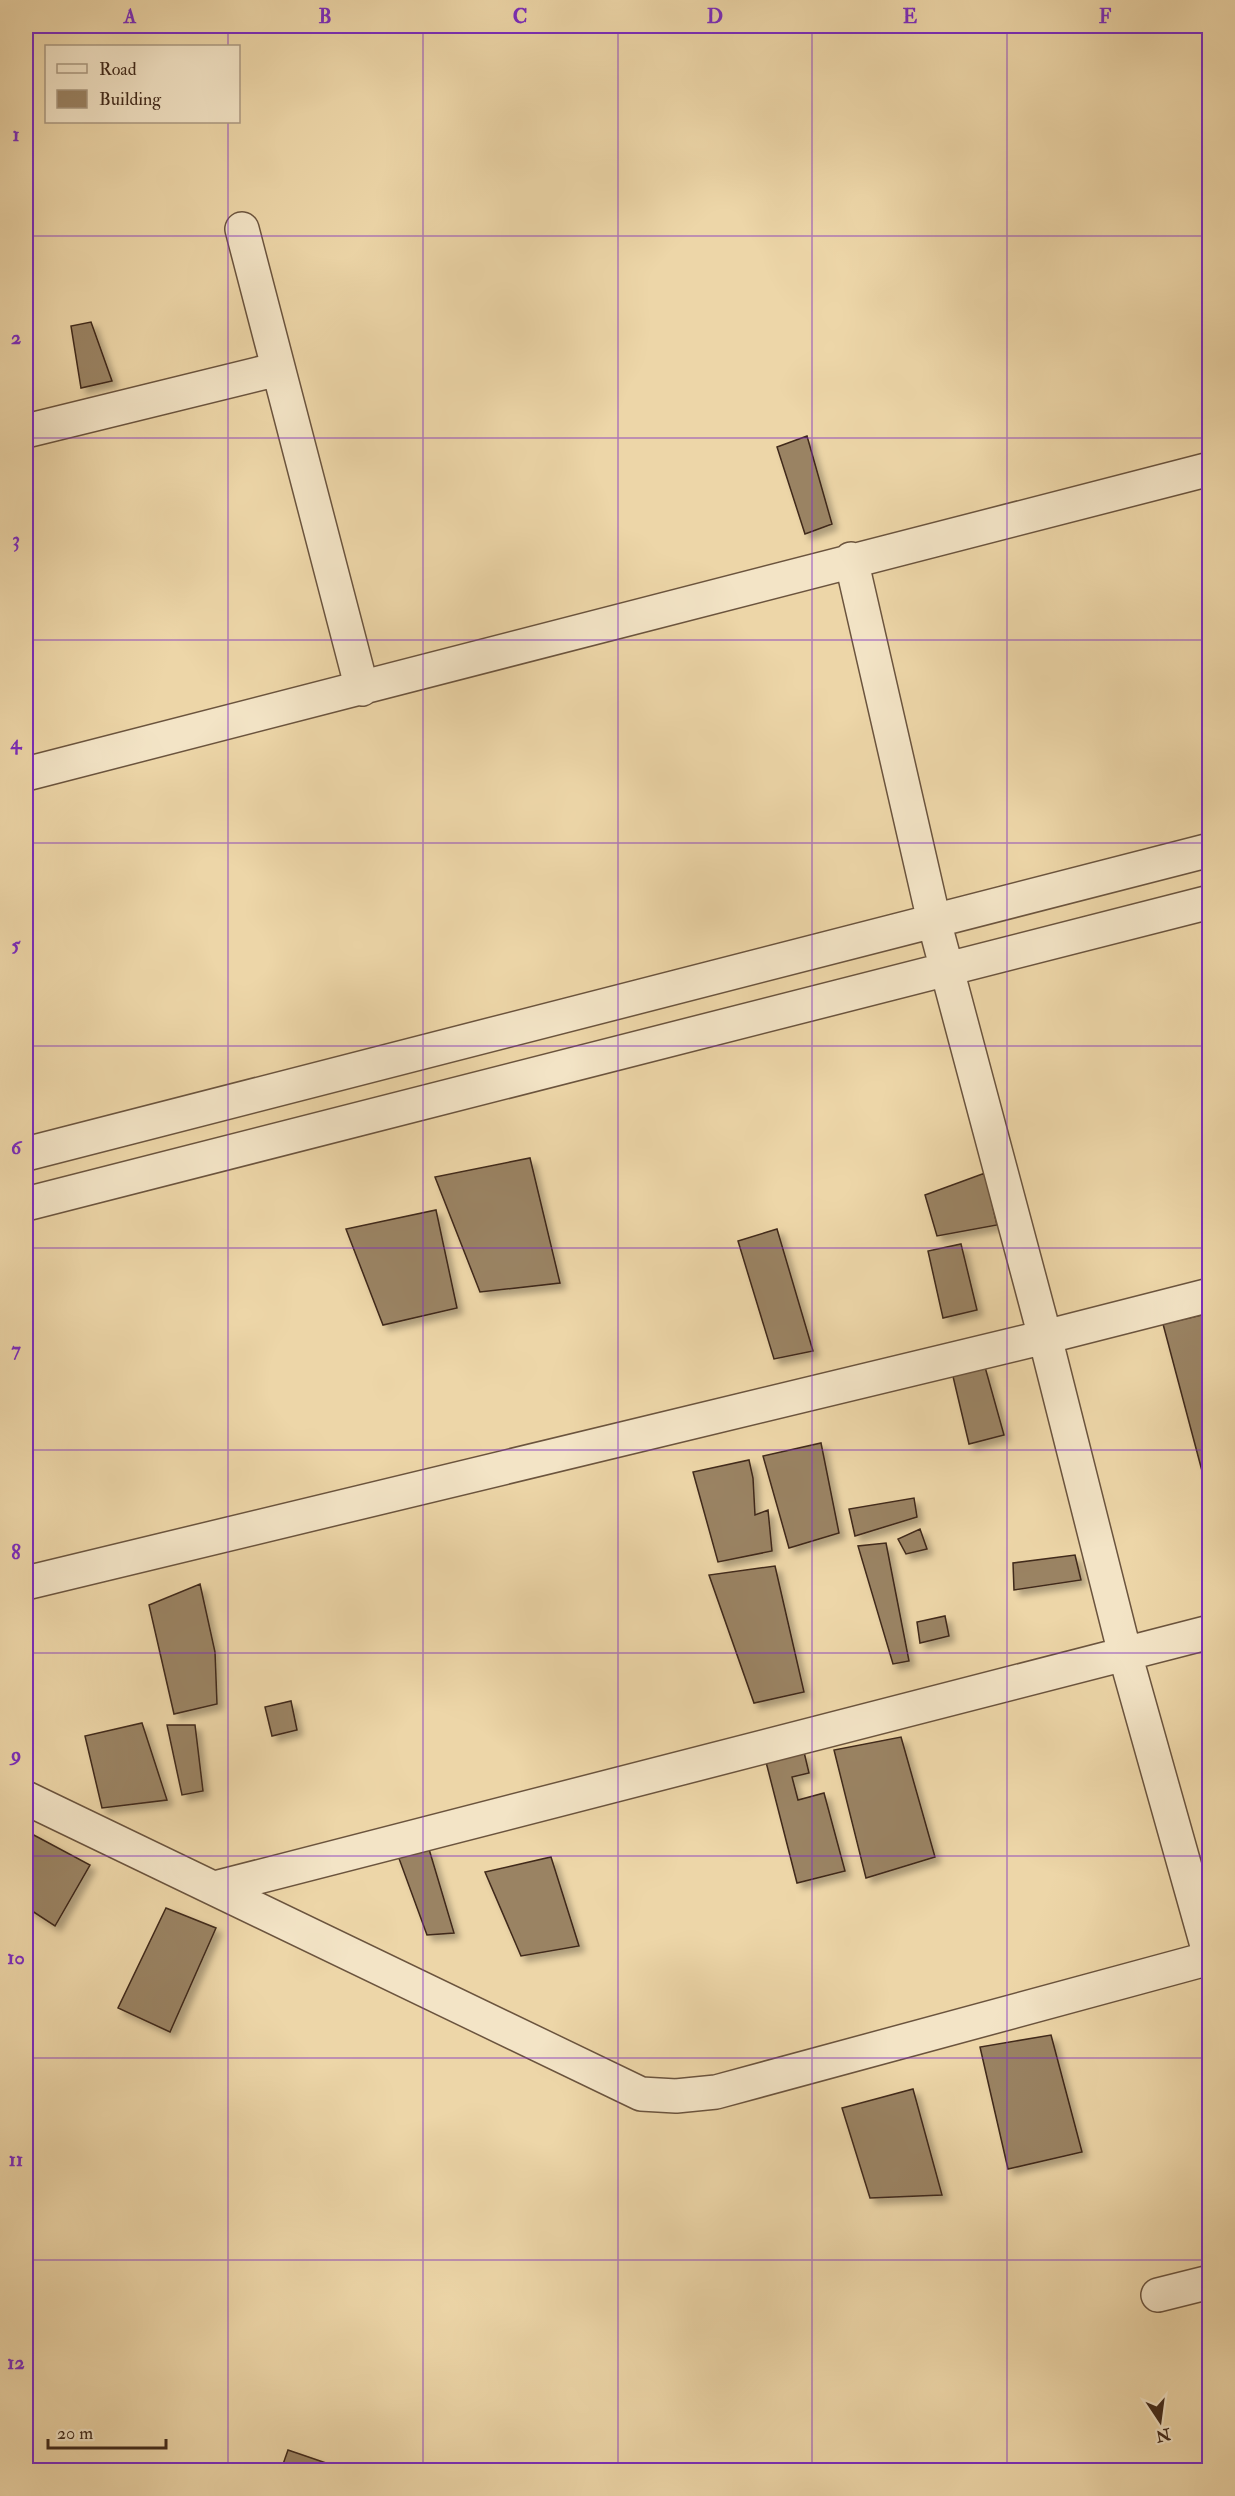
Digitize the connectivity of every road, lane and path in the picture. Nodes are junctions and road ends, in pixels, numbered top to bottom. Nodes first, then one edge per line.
1 (242, 229) dead end
2 (278, 369) junction
3 (26, 431) edge
4 (1209, 469) edge
5 (851, 559) junction
6 (363, 689) junction
7 (26, 774) edge
8 (1209, 850) edge
9 (1209, 902) edge
10 (934, 921) junction
11 (947, 970) junction
12 (26, 1154) edge
13 (26, 1204) edge
14 (1209, 1295) edge
15 (1045, 1337) junction
16 (26, 1583) edge
17 (1209, 1632) edge
18 (1125, 1654) junction
19 (26, 1798) edge
20 (215, 1888) junction
21 (1209, 1957) edge
22 (1209, 2282) edge
23 (1158, 2295) dead end

1 - 2 street
2 - 3 street
2 - 6 street
4 - 5 street
5 - 6 street
5 - 10 street
6 - 7 street
8 - 10 street
9 - 11 street
10 - 11 street
10 - 12 street
11 - 13 street
11 - 15 street
14 - 15 street
15 - 16 street
15 - 18 street
17 - 18 street
18 - 20 street
18 - 21 street
19 - 20 street
20 - 21 street
22 - 23 street

